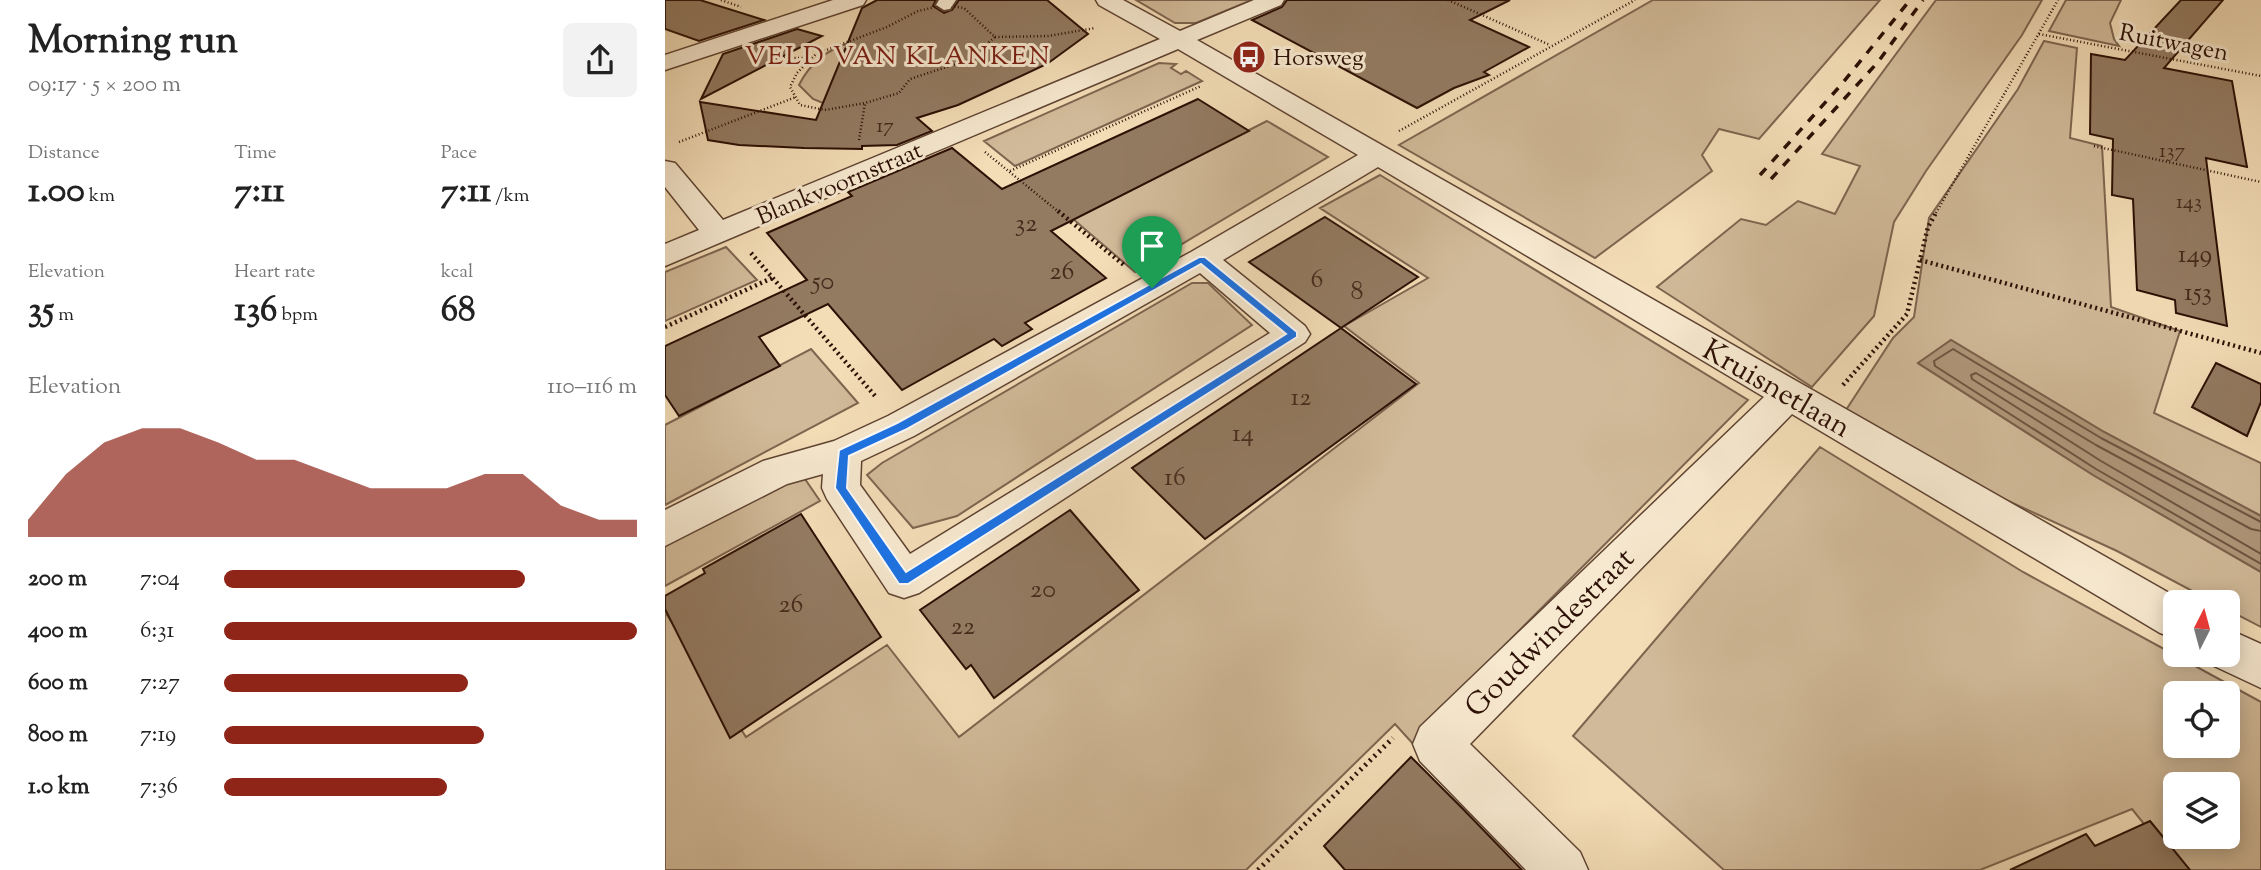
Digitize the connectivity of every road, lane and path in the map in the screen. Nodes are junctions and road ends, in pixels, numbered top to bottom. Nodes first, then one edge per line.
1 (855, 0) edge
2 (1107, 0) edge
3 (1273, 0) edge
4 (1448, 0) edge
5 (1635, 0) edge
6 (2058, 0) edge
7 (946, 3) edge
8 (1169, 34) junction
9 (2039, 34) junction
10 (995, 37) junction
11 (1551, 46) junction
12 (665, 63) edge
13 (1234, 71) junction
14 (2261, 76) edge
15 (796, 97) junction
16 (960, 132) junction
17 (678, 142) dead end
18 (2094, 146) dead end
19 (1373, 152) junction
20 (665, 169) edge
21 (1010, 171) junction
22 (2261, 182) edge
23 (718, 234) junction
24 (665, 256) edge
25 (1202, 259) junction
26 (1920, 260) junction
27 (772, 278) junction
28 (1152, 288) junction
29 (665, 327) edge
30 (2261, 353) edge
31 (1867, 358) dead end
32 (1789, 395) junction
33 (901, 426) junction
34 (843, 453) junction
35 (665, 529) edge
36 (2163, 613) edge
37 (2240, 656) edge
38 (2261, 667) edge
39 (1437, 744) junction
40 (1258, 870) edge
41 (1562, 870) edge

1 - 12 street
2 - 8 street
3 - 8 street, Blankvoornstraat
4 - 11 path
5 - 11 path
6 - 9 path
7 - 10 path
7 - 15 path
8 - 10 path
8 - 13 street
8 - 16 street, Blankvoornstraat
9 - 14 path, Ruitwagen
9 - 26 path
10 - 15 path
11 - 19 path
13 - 19 street
13 - 21 path
15 - 17 path
16 - 21 path, Blankvoornstraat
16 - 23 street, Blankvoornstraat
18 - 22 path
19 - 25 street
19 - 32 street, Kruisnetlaan
20 - 23 street
21 - 28 path, Blankvoornstraat
23 - 24 street, Blankvoornstraat
23 - 27 path, Blankvoornstraat
25 - 28 street
25 - 34 street
26 - 30 path
26 - 31 path
27 - 29 path
27 - 33 path, Blankvoornstraat
28 - 33 street
32 - 36 street, Kruisnetlaan
32 - 39 street, Goudwindestraat
33 - 34 street
34 - 35 street
37 - 38 street
39 - 40 path
39 - 41 street

